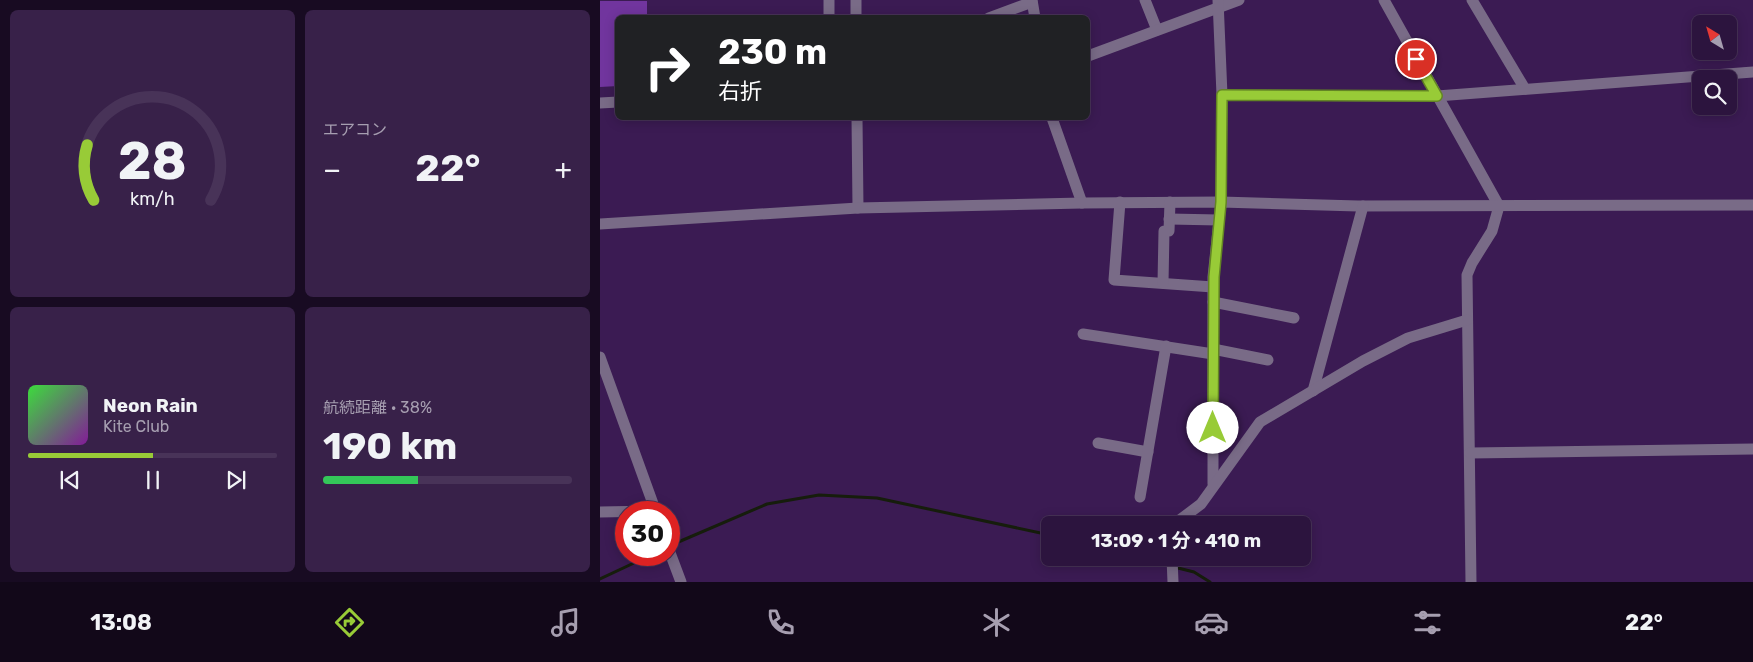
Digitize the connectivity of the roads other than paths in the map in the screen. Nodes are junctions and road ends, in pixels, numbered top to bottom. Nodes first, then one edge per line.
1 (829, 0) edge
2 (856, 0) edge
3 (1146, 0) edge
4 (1239, 0) edge
5 (1384, 0) edge
6 (1472, 0) edge
7 (1032, 1) edge
8 (1218, 4) edge
9 (829, 15) edge
10 (856, 15) edge
11 (997, 15) edge
12 (1034, 15) edge
13 (1157, 30) junction
14 (1090, 55) edge
15 (1753, 72) edge
16 (1524, 89) junction
17 (1222, 95) junction
18 (1437, 96) junction
19 (615, 102) edge
20 (600, 103) edge
21 (858, 120) edge
22 (1053, 120) edge
23 (1082, 202) junction
24 (1120, 202) junction
25 (1170, 202) junction
26 (1221, 202) junction
27 (1753, 205) edge
28 (1363, 206) junction
29 (1499, 206) junction
30 (858, 208) junction
31 (1169, 218) junction
32 (1219, 220) junction
33 (600, 224) edge
34 (1163, 283) junction
35 (1214, 287) junction
36 (1213, 302) junction
37 (1294, 318) dead end
38 (1467, 320) junction
39 (1084, 334) dead end
40 (1166, 346) junction
41 (1213, 351) junction
42 (600, 357) edge
43 (1268, 360) dead end
44 (1313, 391) junction
45 (1098, 443) dead end
46 (1753, 449) edge
47 (1148, 452) junction
48 (1470, 453) junction
49 (1214, 484) junction
50 (1140, 497) dead end
51 (652, 501) edge
52 (600, 512) edge
53 (615, 512) edge
54 (1184, 516) edge
55 (675, 566) edge
56 (1173, 566) edge
57 (681, 582) edge
58 (1173, 582) edge
59 (1471, 582) edge

1 - 9 street
2 - 10 street
3 - 13 street
4 - 8 street
5 - 18 street
6 - 16 street
7 - 11 street
7 - 12 street
8 - 13 street
8 - 17 street
13 - 14 street
15 - 16 street
16 - 18 street
17 - 18 street
17 - 26 street
18 - 29 street
19 - 20 street
21 - 30 street
22 - 23 street
23 - 24 street
23 - 30 street
24 - 25 street
24 - 34 street
25 - 26 street
25 - 31 street
26 - 28 street
26 - 32 street
27 - 29 street
28 - 29 street
28 - 44 street
29 - 38 street
30 - 33 street
31 - 32 street
31 - 34 street
32 - 35 street
34 - 35 street
35 - 36 street
36 - 37 street
36 - 41 street
38 - 44 street
38 - 48 street
39 - 40 street
40 - 41 street
40 - 47 street
41 - 43 street
41 - 49 street
42 - 51 street
44 - 49 street
45 - 47 street
46 - 48 street
47 - 50 street
48 - 59 street
49 - 54 street
52 - 53 street
55 - 57 street
56 - 58 street

